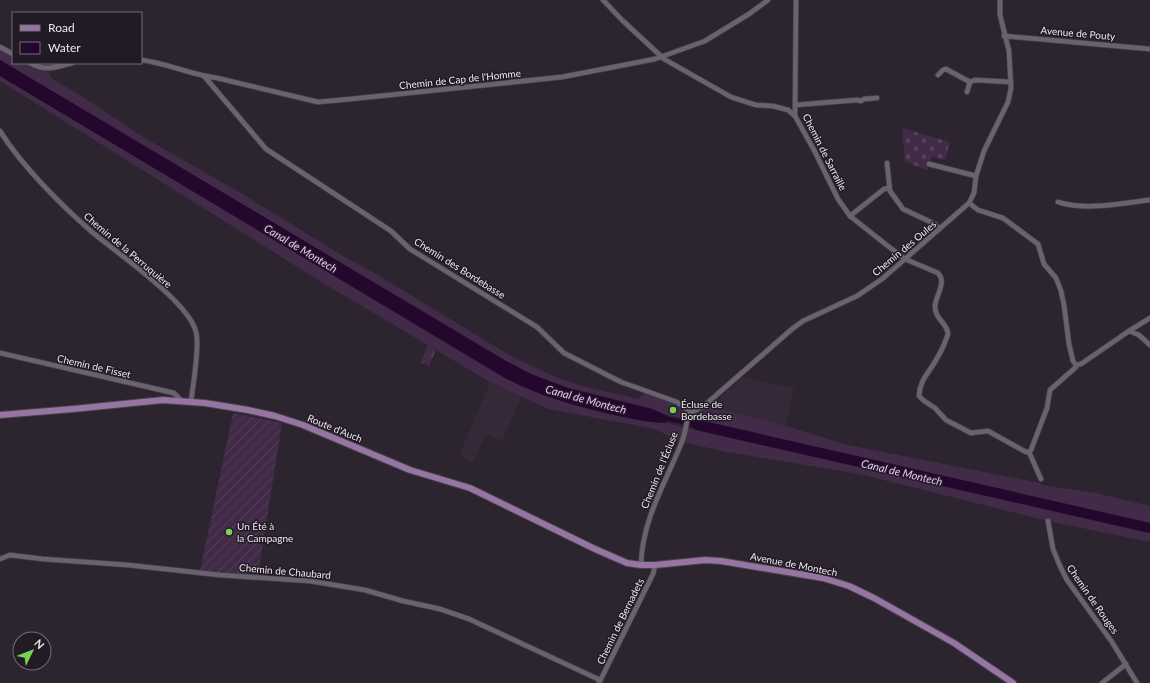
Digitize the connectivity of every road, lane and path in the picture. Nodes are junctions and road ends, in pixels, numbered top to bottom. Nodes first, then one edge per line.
1 (603, 0) edge
2 (768, 0) edge
3 (796, 0) edge
4 (1000, 0) edge
5 (1004, 36) junction
6 (0, 47) edge
7 (1150, 49) edge
8 (12, 53) edge
9 (661, 57) junction
10 (142, 60) edge
11 (32, 64) edge
12 (68, 64) edge
13 (938, 75) dead end
14 (204, 76) junction
15 (970, 82) junction
16 (1011, 82) junction
17 (967, 92) dead end
18 (876, 98) dead end
19 (795, 105) junction
20 (795, 116) junction
21 (0, 131) edge
22 (887, 163) dead end
23 (929, 164) dead end
24 (976, 176) junction
25 (890, 188) junction
26 (1150, 200) edge
27 (1058, 202) dead end
28 (969, 203) junction
29 (850, 216) junction
30 (939, 229) junction
31 (905, 258) junction
32 (1150, 318) edge
33 (1129, 331) junction
34 (1150, 345) edge
35 (0, 353) edge
36 (1076, 365) junction
37 (181, 400) junction
38 (191, 401) junction
39 (691, 413) junction
40 (0, 415) edge
41 (685, 428) joint
42 (1029, 452) junction
43 (1041, 479) dead end
44 (1048, 521) dead end
45 (0, 559) edge
46 (641, 565) junction
47 (655, 565) junction
48 (1126, 664) junction
49 (599, 682) edge
50 (1013, 683) edge
51 (1102, 683) edge
52 (1137, 683) edge

1 - 9 street
2 - 9 street, Chemin de Cap de l'Homme
3 - 19 street, Chemin de Sarraille
4 - 5 street
5 - 7 street, Avenue de Pouty
5 - 16 street
6 - 8 street
9 - 14 street, Chemin de Cap de l'Homme
9 - 20 street
10 - 14 street, Chemin de Cap de l'Homme
11 - 12 street
13 - 15 street
14 - 39 street, Chemin des Bordebasse
15 - 16 street
15 - 17 street
16 - 24 street
18 - 19 street
19 - 20 street, Chemin de Sarraille
20 - 29 street, Chemin de Sarraille
21 - 38 street, Chemin de la Perruquière
22 - 25 street
23 - 24 street
24 - 28 street
25 - 29 street
25 - 30 street
26 - 27 street
28 - 30 street, Chemin des Oules
28 - 36 street
29 - 31 street, Chemin de Sarraille
30 - 31 street, Chemin des Oules
31 - 39 street, Chemin des Oules
31 - 42 street, Chemin de Sarraille
32 - 33 street
33 - 34 street
33 - 36 street
35 - 37 street, Chemin de Fisset
36 - 42 street
37 - 38 main road, Route d'Auch
37 - 40 main road, Route d'Auch
38 - 46 main road, Route d'Auch
39 - 41 street, Chemin des Oules
41 - 46 street, Chemin de l'Écluse
42 - 43 street
44 - 48 street, Chemin de Rouges
45 - 49 street, Chemin de Chaubard
46 - 47 main road, Avenue de Montech
47 - 49 street, Chemin de Bernadets
47 - 50 main road, Avenue de Montech
48 - 51 street
48 - 52 street, Chemin de Rouges

